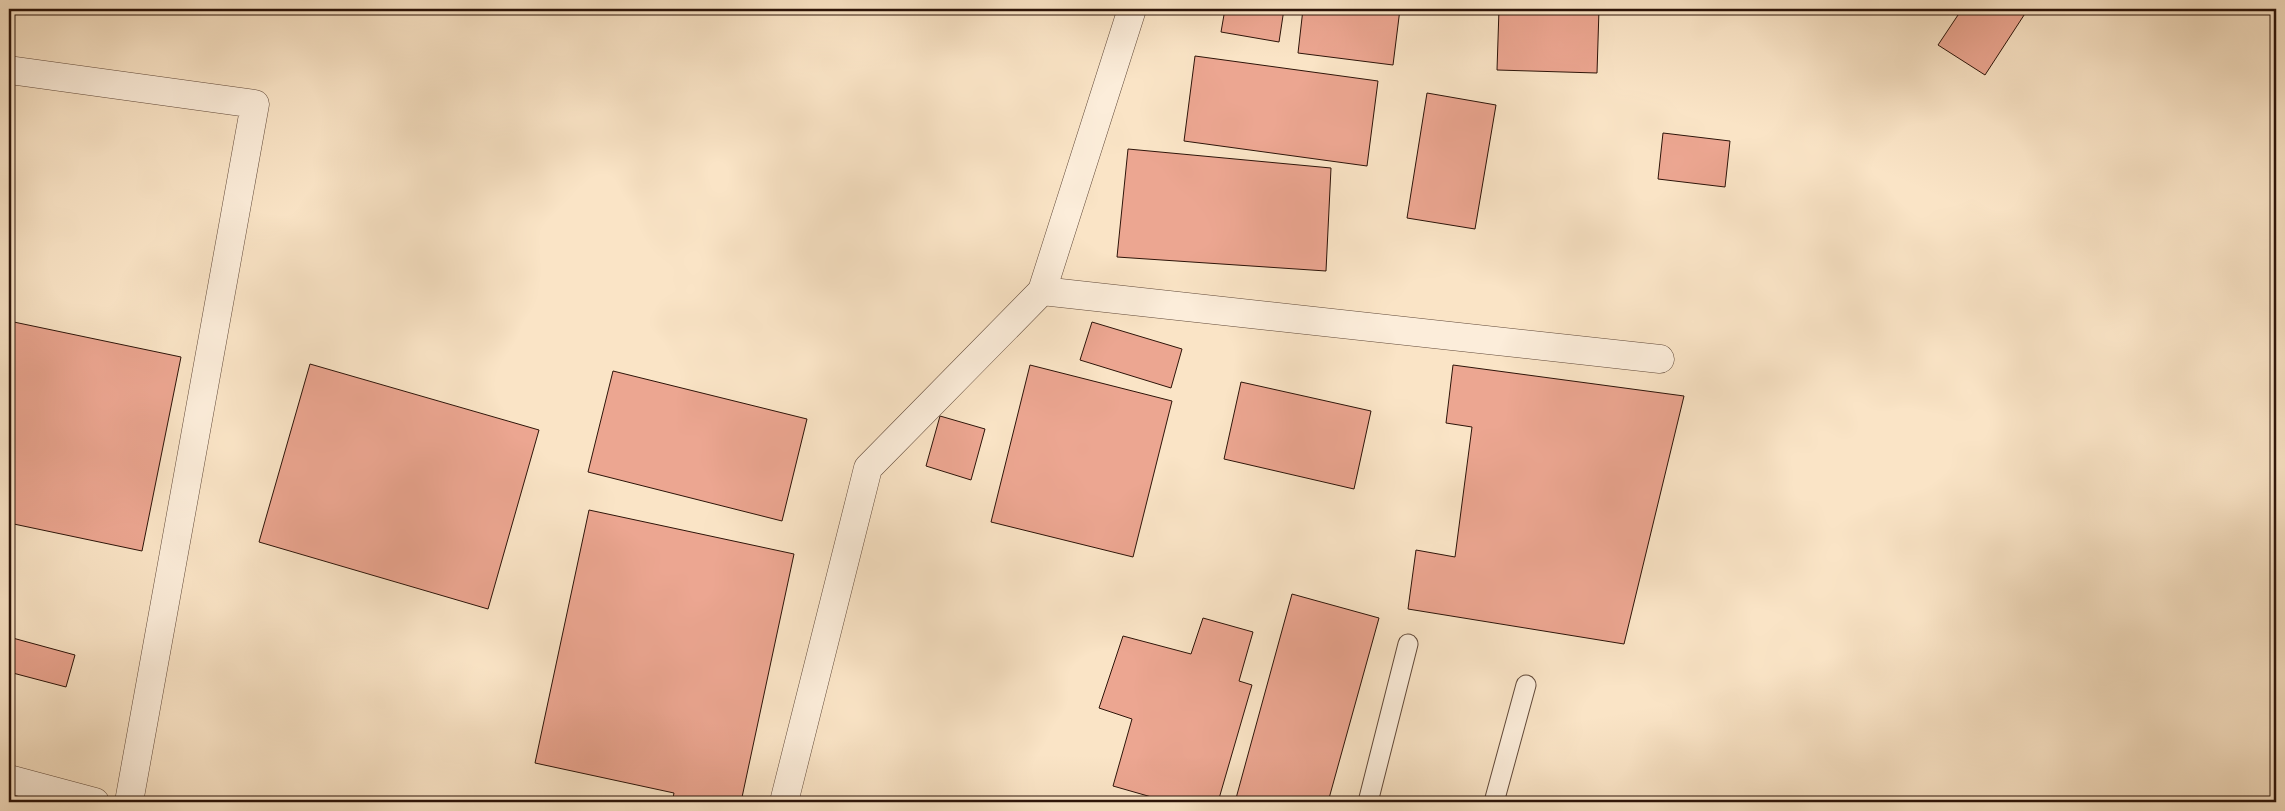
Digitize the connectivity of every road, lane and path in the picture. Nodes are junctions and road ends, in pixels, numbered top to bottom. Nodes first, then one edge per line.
1 (1132, 9) edge
2 (9, 70) edge
3 (1042, 291) junction
4 (1660, 359) dead end
5 (1408, 644) dead end
6 (1526, 684) dead end
7 (9, 779) edge
8 (95, 802) edge
9 (128, 802) edge
10 (784, 802) edge
11 (1368, 802) edge
12 (1494, 802) edge

1 - 3 street
2 - 9 street
3 - 4 street
3 - 10 street
5 - 11 lane
6 - 12 lane
7 - 8 street

